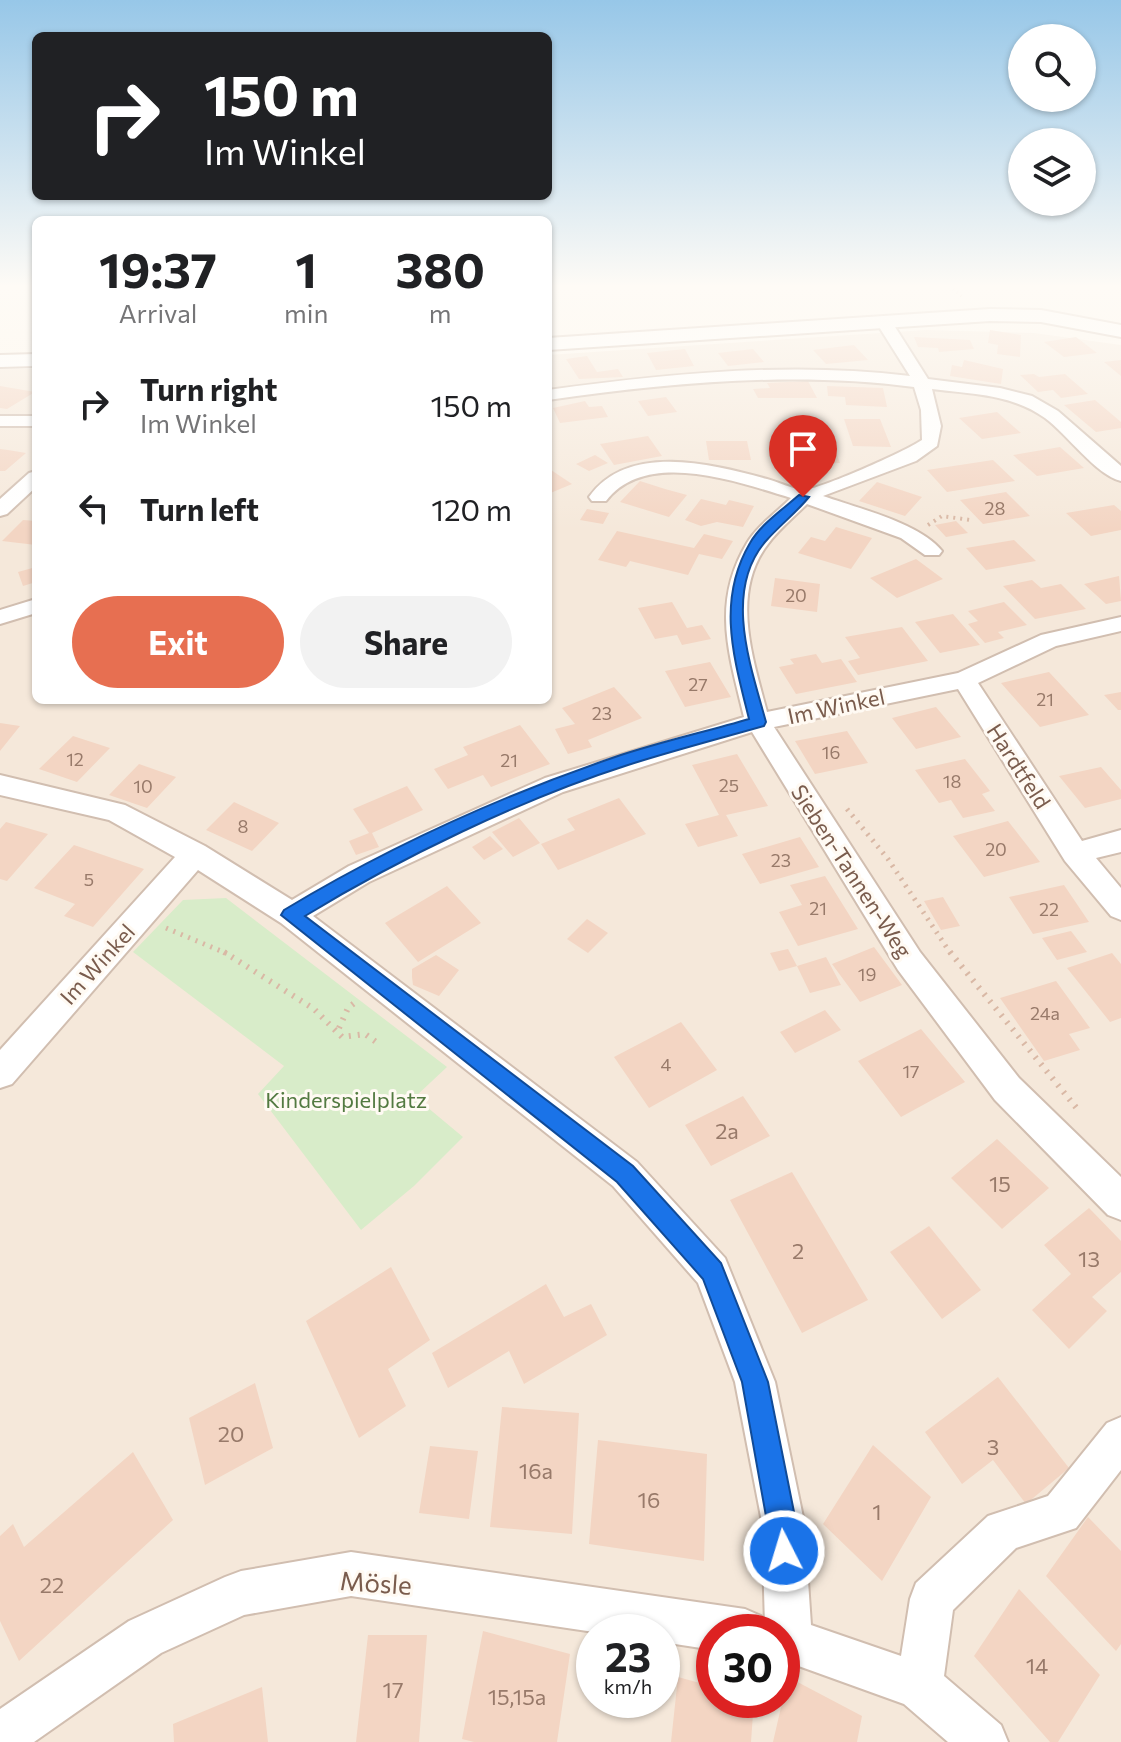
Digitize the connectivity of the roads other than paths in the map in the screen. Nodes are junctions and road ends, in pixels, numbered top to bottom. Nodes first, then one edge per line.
1 (913, 367) edge
2 (922, 382) junction
3 (552, 395) edge
4 (0, 421) edge
5 (32, 421) edge
6 (1121, 475) edge
7 (32, 481) edge
8 (599, 497) dead end
9 (803, 497) junction
10 (0, 510) edge
11 (933, 542) road end
12 (32, 607) edge
13 (0, 617) edge
14 (1121, 624) edge
15 (964, 680) junction
16 (758, 722) junction
17 (0, 785) edge
18 (1121, 841) edge
19 (1075, 853) junction
20 (195, 854) junction
21 (1121, 908) edge
22 (291, 915) junction
23 (0, 1073) edge
24 (1121, 1202) edge
25 (1121, 1437) edge
26 (785, 1614) edge
27 (696, 1625) edge
28 (800, 1643) edge
29 (919, 1686) junction
30 (0, 1740) edge
31 (984, 1742) edge

1 - 2 street, Sieben-Tannen-Weg
2 - 3 street
2 - 6 street
2 - 9 street, Sieben-Tannen-Weg
4 - 5 street
7 - 10 street
8 - 9 street
9 - 11 street
9 - 16 street, Sieben-Tannen-Weg
12 - 13 street
14 - 15 street, Im Winkel
15 - 16 street, Im Winkel
15 - 19 street, Hardtfeld
16 - 22 street, Im Winkel
16 - 24 street, Sieben-Tannen-Weg
17 - 20 street
18 - 19 street
19 - 21 street, Hardtfeld
20 - 22 street
20 - 23 street, Im Winkel
22 - 26 street
25 - 29 street
27 - 30 street, Mösle
28 - 29 street
29 - 31 street

